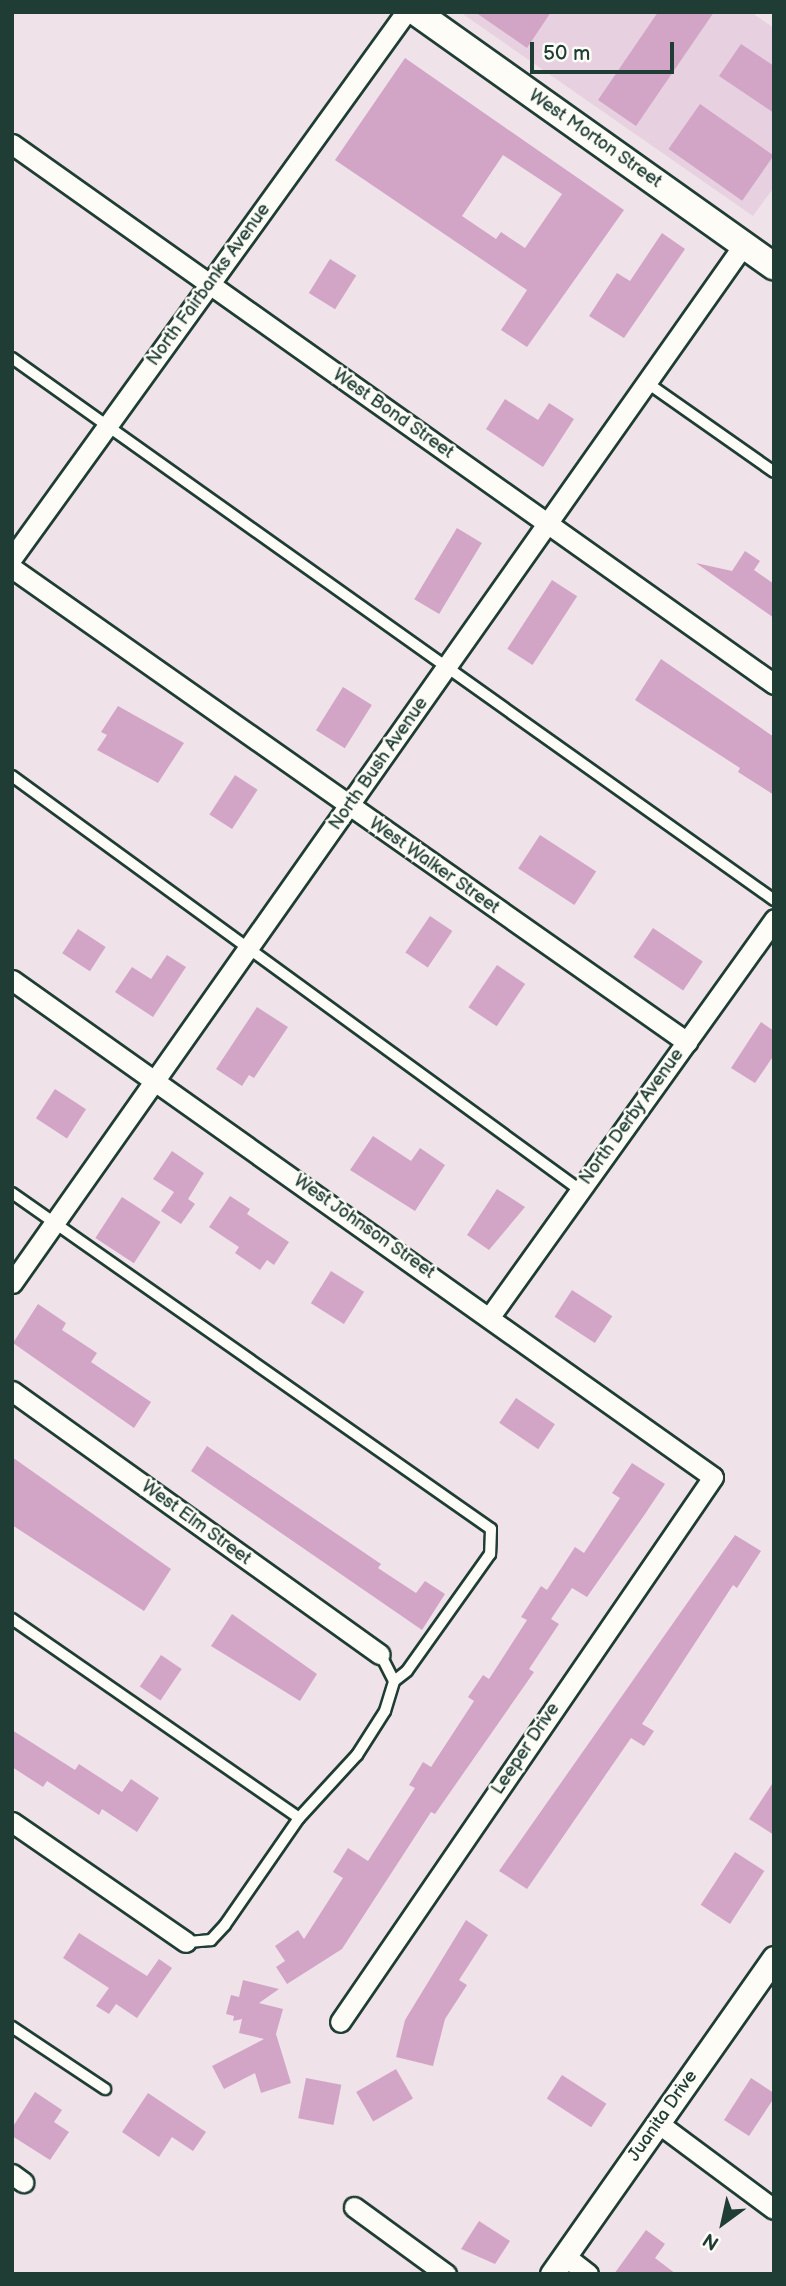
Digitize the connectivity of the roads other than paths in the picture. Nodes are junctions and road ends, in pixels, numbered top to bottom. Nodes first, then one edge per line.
1 (406, 12) edge
2 (416, 12) edge
3 (12, 144) edge
4 (744, 244) junction
5 (774, 266) edge
6 (210, 284) junction
7 (12, 358) edge
8 (646, 382) junction
9 (107, 426) junction
10 (774, 472) edge
11 (546, 522) junction
12 (12, 558) edge
13 (12, 568) edge
14 (448, 665) junction
15 (774, 684) edge
16 (12, 776) edge
17 (349, 808) junction
18 (774, 900) edge
19 (772, 925) edge
20 (248, 947) junction
21 (12, 980) edge
22 (687, 1042) junction
23 (156, 1082) junction
24 (580, 1191) junction
25 (12, 1193) edge
26 (55, 1223) junction
27 (12, 1283) edge
28 (491, 1315) junction
29 (12, 1391) edge
30 (713, 1477) joint
31 (12, 1619) edge
32 (380, 1654) joint
33 (394, 1681) junction
34 (299, 1818) junction
35 (12, 1822) edge
36 (186, 1942) joint
37 (774, 1958) edge
38 (340, 2022) dead end
39 (12, 2026) edge
40 (105, 2089) dead end
41 (658, 2123) junction
42 (354, 2207) dead end
43 (774, 2209) edge
44 (559, 2265) edge
45 (446, 2274) edge
46 (588, 2274) edge

1 - 6 street, North Fairbanks Avenue
2 - 4 main road, West Morton Street
3 - 6 street, West Bond Street
4 - 5 main road, West Morton Street
4 - 8 street, North Bush Avenue
6 - 9 street, North Fairbanks Avenue
6 - 11 street, West Bond Street
7 - 9 lane
8 - 10 lane
8 - 11 street, North Bush Avenue
9 - 12 street, North Fairbanks Avenue
9 - 14 lane
11 - 14 street, North Bush Avenue
11 - 15 street, West Bond Street
13 - 17 street, West Walker Street
14 - 17 street, North Bush Avenue
14 - 18 lane
16 - 20 lane
17 - 20 street, North Bush Avenue
17 - 22 street, West Walker Street
19 - 22 street, North Derby Avenue
20 - 23 street, North Bush Avenue
20 - 24 lane
21 - 23 street, West Johnson Street
22 - 24 street, North Derby Avenue
23 - 26 street, North Bush Avenue
23 - 28 street, West Johnson Street
24 - 28 street, North Derby Avenue
25 - 26 lane
26 - 27 street, North Bush Avenue
26 - 33 lane
28 - 30 street, West Johnson Street
29 - 32 street, West Elm Street
30 - 38 street, Leeper Drive
31 - 34 lane
32 - 33 lane
33 - 34 lane
34 - 36 lane
35 - 36 street
37 - 41 street, Juanita Drive
39 - 40 lane
41 - 43 street
41 - 44 street, Juanita Drive
42 - 45 street
44 - 46 street

